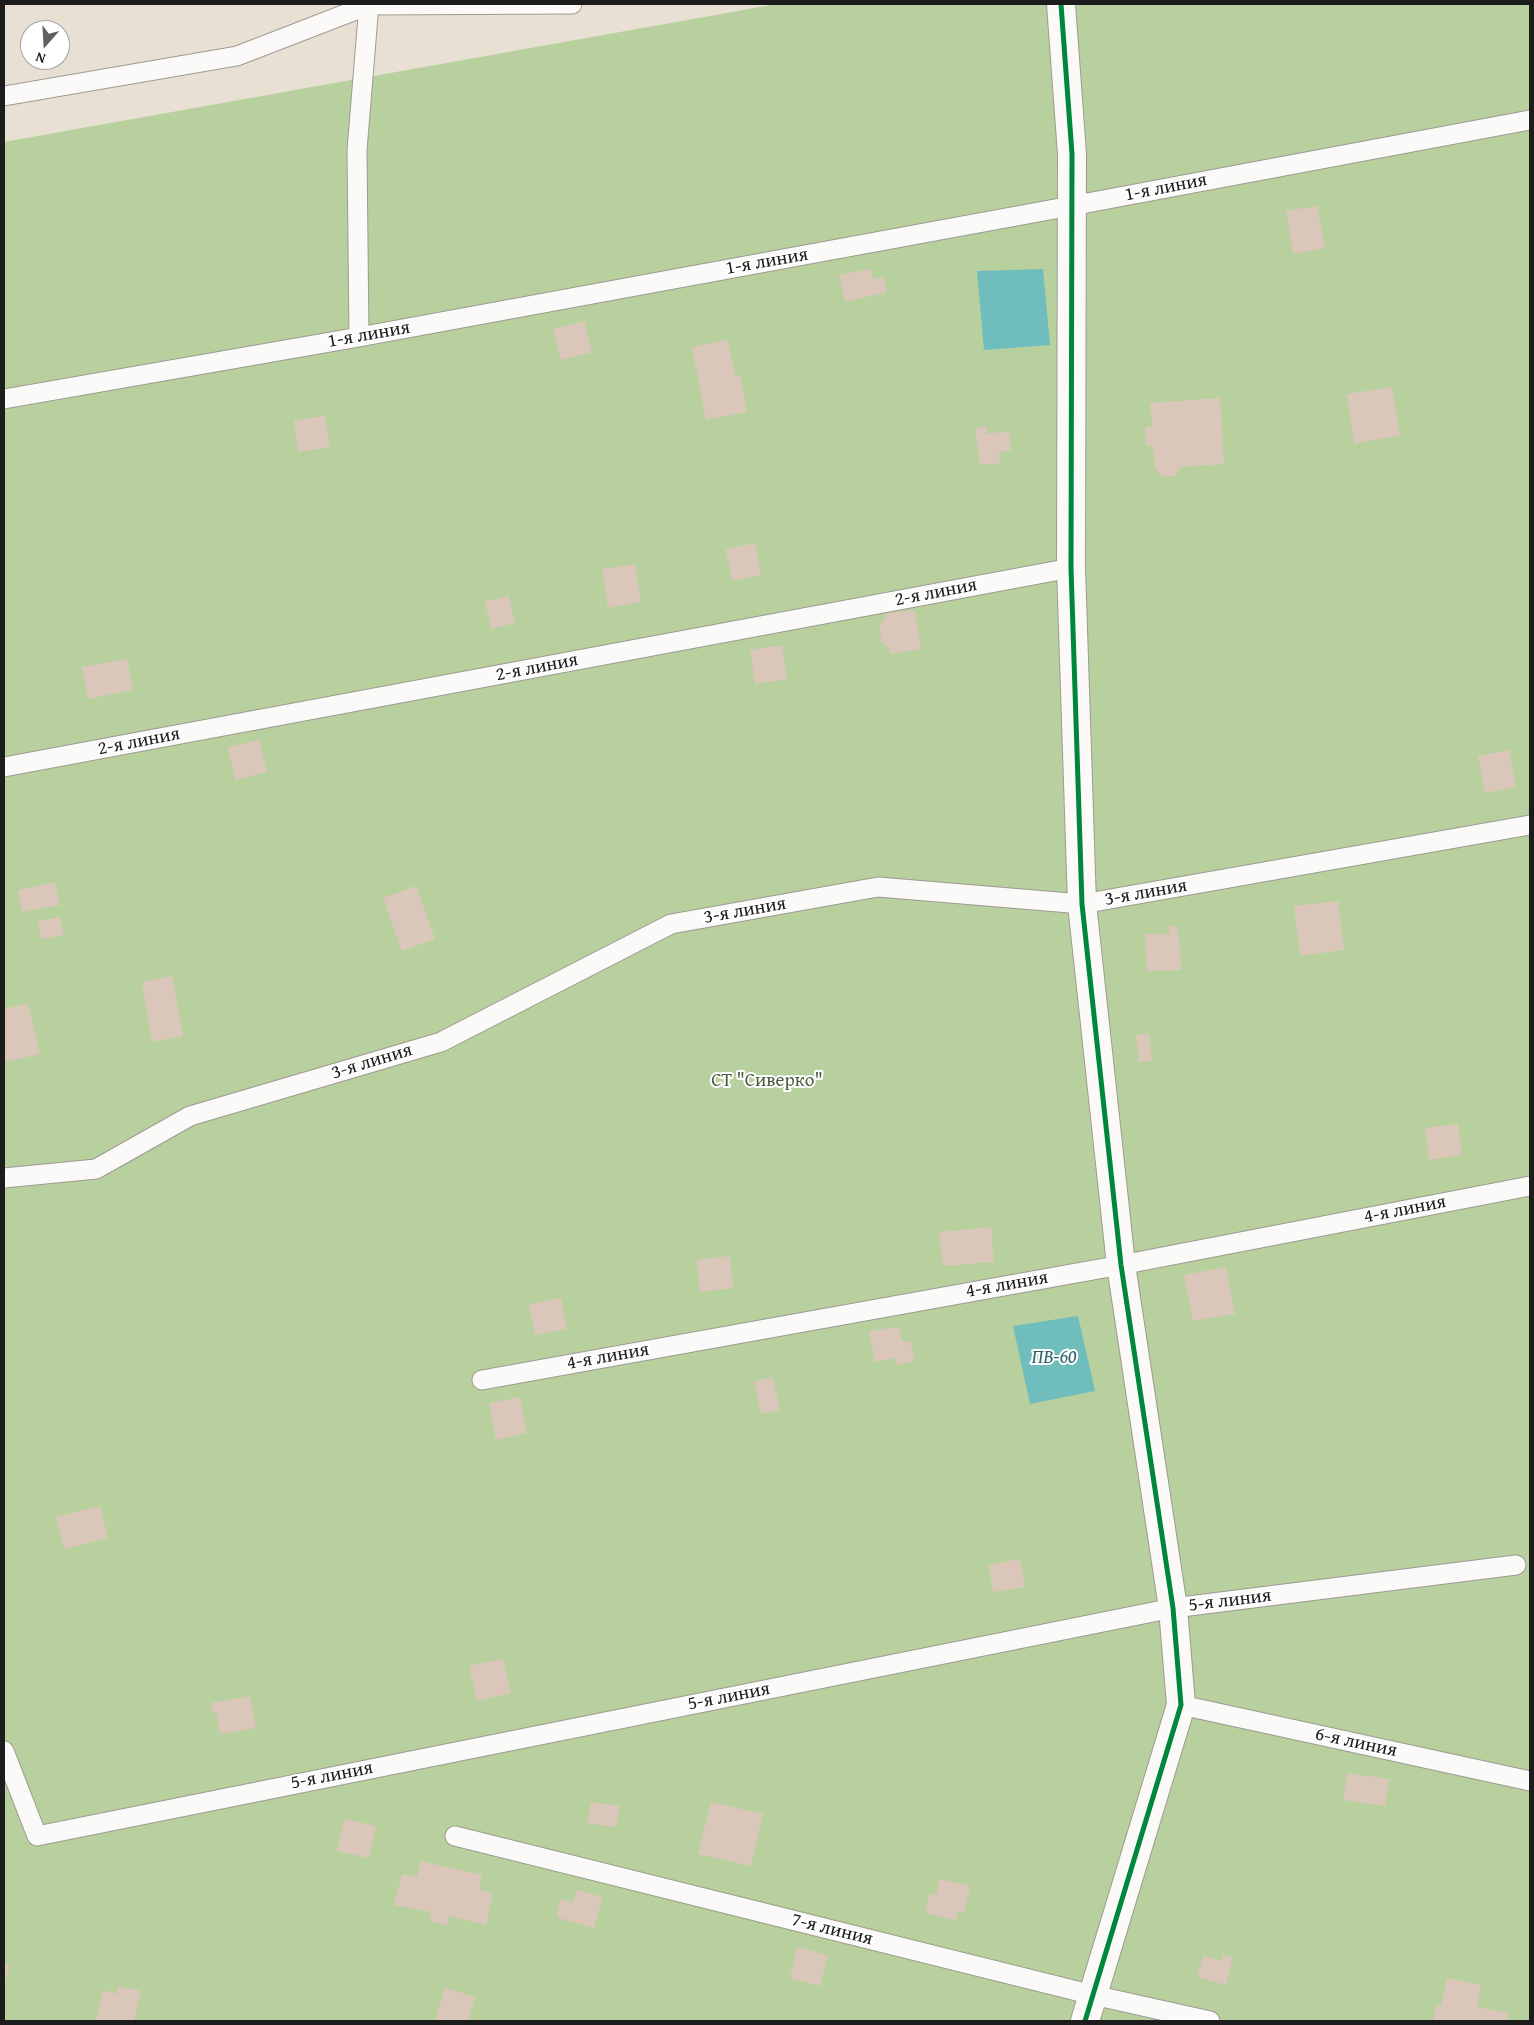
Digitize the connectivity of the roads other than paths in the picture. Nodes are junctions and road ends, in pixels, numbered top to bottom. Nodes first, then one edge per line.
1 (369, 4) edge
2 (572, 4) edge
3 (1062, 4) edge
4 (4, 96) edge
5 (1530, 120) edge
6 (1072, 206) junction
7 (359, 336) junction
8 (4, 399) edge
9 (1071, 568) junction
10 (4, 767) edge
11 (1530, 826) edge
12 (1082, 904) junction
13 (4, 1178) edge
14 (1530, 1186) edge
15 (1121, 1265) junction
16 (482, 1380) dead end
17 (1516, 1565) dead end
18 (1172, 1608) junction
19 (1181, 1705) junction
20 (4, 1751) edge
21 (1530, 1782) edge
22 (455, 1836) dead end
23 (1093, 1995) junction
24 (1085, 2021) edge
25 (1210, 2021) edge

1 - 2 lane
1 - 4 lane
1 - 7 lane
3 - 6 street
5 - 6 lane, 1-я линия
6 - 7 lane, 1-я линия
6 - 9 street
7 - 8 lane, 1-я линия
9 - 10 lane, 2-я линия
9 - 12 street
11 - 12 lane, 3-я линия
12 - 13 lane, 3-я линия
12 - 15 street
14 - 15 lane, 4-я линия
15 - 16 lane, 4-я линия
15 - 18 street
17 - 18 lane, 5-я линия
18 - 19 street
18 - 20 lane, 5-я линия
19 - 21 lane, 6-я линия
19 - 23 street
22 - 23 lane, 7-я линия
23 - 24 street
23 - 25 lane, 7-я линия

